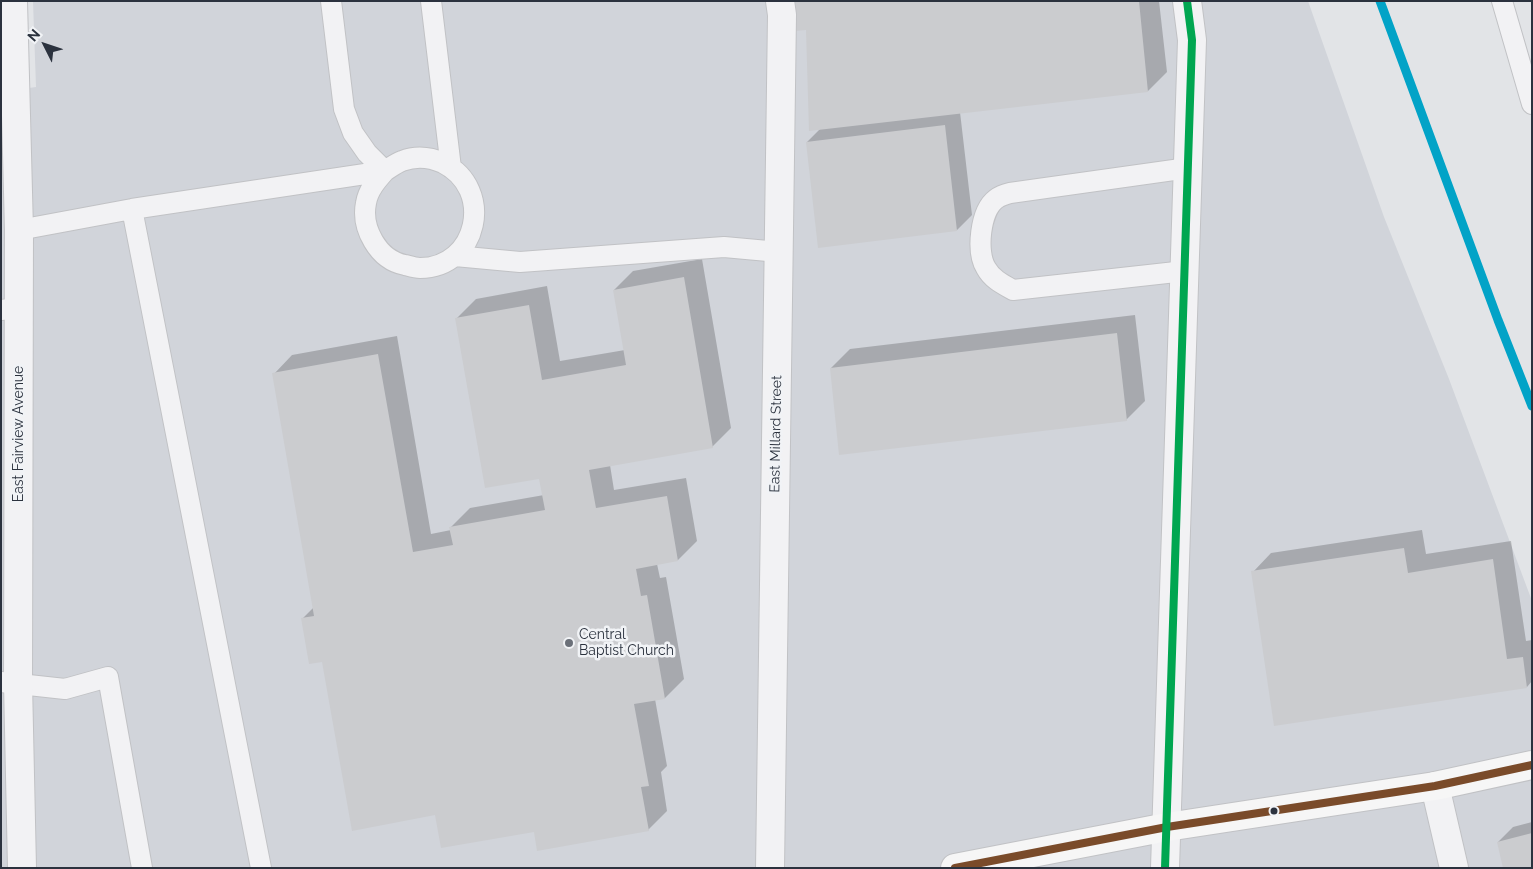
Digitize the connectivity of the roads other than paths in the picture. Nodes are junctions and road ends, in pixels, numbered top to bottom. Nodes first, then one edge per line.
1 (13, 1) edge
2 (330, 1) edge
3 (431, 1) edge
4 (780, 1) edge
5 (1187, 1) edge
6 (1502, 1) edge
7 (1532, 104) edge
8 (9, 126) edge
9 (451, 168) junction
10 (1188, 168) junction
11 (385, 171) junction
12 (132, 209) junction
13 (19, 230) junction
14 (778, 252) junction
15 (455, 256) junction
16 (1185, 271) junction
17 (10, 309) edge
18 (10, 682) edge
19 (1532, 765) edge
20 (1434, 786) junction
21 (1167, 827) junction
22 (22, 868) edge
23 (142, 868) edge
24 (261, 868) edge
25 (770, 868) edge
26 (955, 868) edge
27 (1165, 868) edge
28 (1454, 868) edge

1 - 8 street, East Fairview Avenue
2 - 11 lane
3 - 9 lane
4 - 14 street, East Millard Street
5 - 10 street
6 - 7 lane
8 - 13 street, East Fairview Avenue
9 - 11 lane
9 - 15 lane
10 - 16 street
10 - 16 lane
11 - 12 lane
11 - 15 lane
12 - 13 lane
12 - 24 lane
13 - 17 street, East Fairview Avenue
14 - 15 lane
14 - 25 street, East Millard Street
16 - 21 street
17 - 18 street, East Fairview Avenue
18 - 22 street, East Fairview Avenue
18 - 23 lane
19 - 20 main road
20 - 21 main road
20 - 28 street
21 - 26 main road
21 - 27 street

